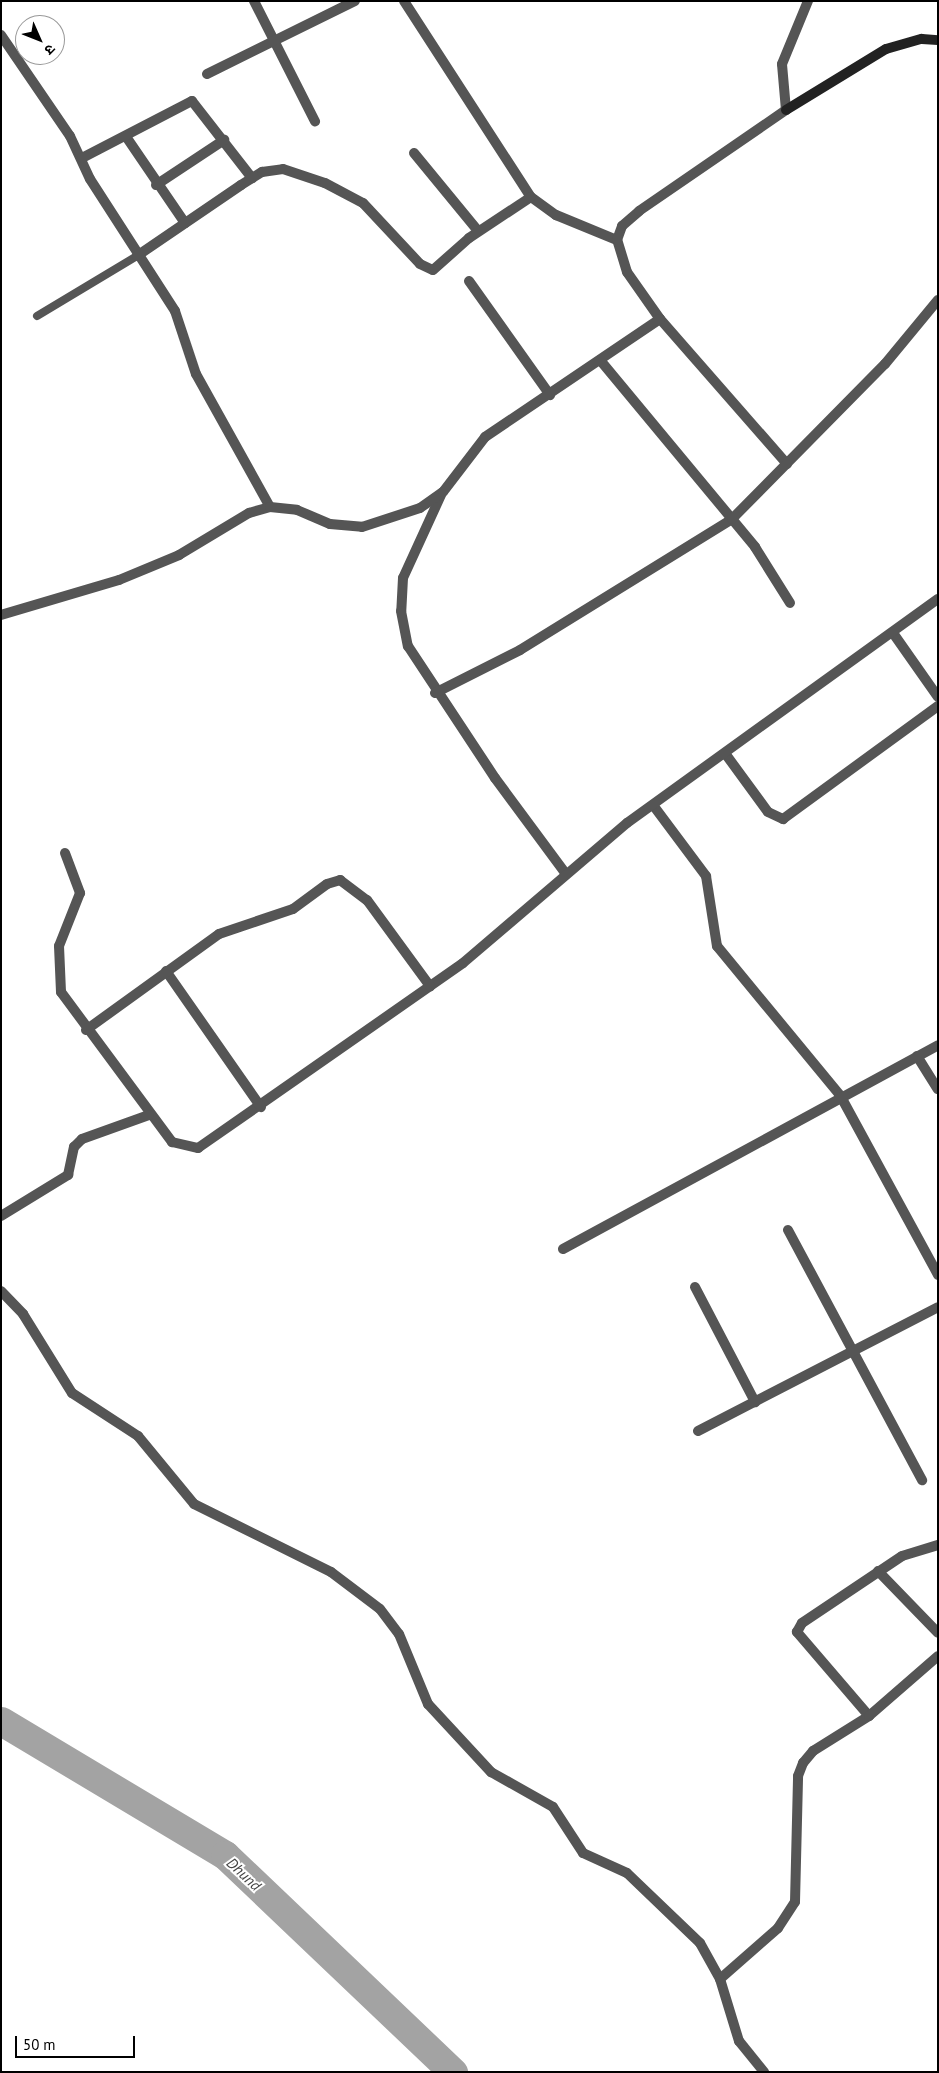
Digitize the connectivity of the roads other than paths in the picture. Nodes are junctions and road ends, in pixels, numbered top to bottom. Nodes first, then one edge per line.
1 (254, 1) edge
2 (355, 1) edge
3 (404, 1) edge
4 (808, 1) edge
5 (1, 35) edge
6 (273, 39) junction
7 (938, 40) edge
8 (207, 74) dead end
9 (786, 110) junction
10 (315, 121) dead end
11 (127, 138) junction
12 (224, 140) junction
13 (414, 153) dead end
14 (82, 158) junction
15 (252, 178) junction
16 (156, 185) junction
17 (531, 197) junction
18 (185, 223) junction
19 (478, 231) junction
20 (617, 240) junction
21 (137, 256) junction
22 (469, 281) dead end
23 (938, 300) edge
24 (37, 316) dead end
25 (660, 319) junction
26 (600, 360) junction
27 (550, 394) junction
28 (787, 464) junction
29 (443, 492) junction
30 (270, 507) junction
31 (732, 519) junction
32 (938, 599) edge
33 (790, 603) dead end
34 (1, 614) edge
35 (893, 633) junction
36 (435, 693) junction
37 (938, 697) edge
38 (938, 706) edge
39 (727, 756) junction
40 (653, 805) junction
41 (65, 853) dead end
42 (566, 874) junction
43 (166, 971) junction
44 (430, 986) junction
45 (86, 1030) junction
46 (938, 1045) edge
47 (917, 1056) junction
48 (938, 1089) edge
49 (840, 1095) junction
50 (262, 1107) junction
51 (149, 1115) junction
52 (1, 1216) edge
53 (788, 1230) dead end
54 (563, 1249) dead end
55 (938, 1275) edge
56 (695, 1287) dead end
57 (1, 1291) edge
58 (938, 1307) edge
59 (854, 1350) junction
60 (755, 1402) junction
61 (698, 1431) dead end
62 (922, 1480) dead end
63 (938, 1545) edge
64 (878, 1570) junction
65 (938, 1633) edge
66 (938, 1656) edge
67 (869, 1716) junction
68 (720, 1979) junction
69 (764, 2072) edge

1 - 6 street
2 - 6 street
3 - 17 street
4 - 9 street
5 - 14 street
6 - 8 street
6 - 10 street
7 - 9 street
9 - 20 street
11 - 12 street
11 - 14 street
11 - 16 street
12 - 15 street
12 - 16 street
13 - 19 street
14 - 21 street
15 - 18 street
15 - 19 street
16 - 18 street
17 - 19 street
17 - 20 street
18 - 21 street
20 - 25 street
21 - 24 lane
21 - 30 street
22 - 27 street
23 - 28 street
25 - 26 street
25 - 28 street
26 - 27 street
26 - 31 street
27 - 29 street
28 - 31 street
29 - 30 street
29 - 36 street
30 - 34 street
31 - 33 street
31 - 36 street
32 - 35 street
35 - 37 street
35 - 39 street
36 - 42 street
38 - 39 street
39 - 40 street
40 - 42 street
40 - 49 street
41 - 45 street
42 - 44 street
43 - 44 street
43 - 45 street
43 - 50 street
44 - 50 street
45 - 51 street
46 - 47 street
47 - 48 street
47 - 49 street
49 - 54 street
49 - 55 street
50 - 51 street
51 - 52 street
53 - 59 street
56 - 60 street
57 - 68 street
58 - 59 street
59 - 60 street
59 - 62 street
60 - 61 street
63 - 64 street
64 - 65 street
64 - 67 street
66 - 67 street
67 - 68 street
68 - 69 street

